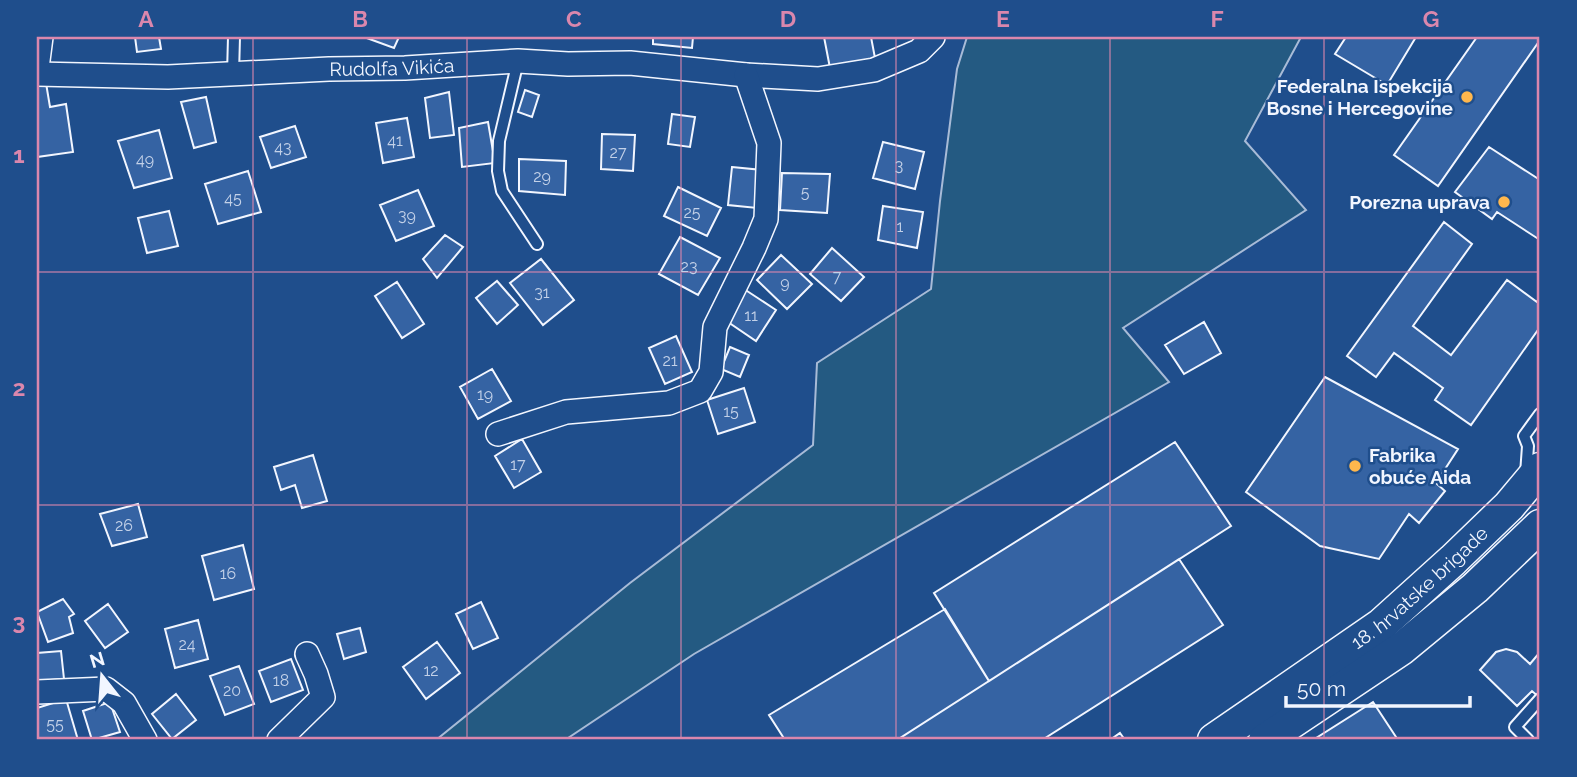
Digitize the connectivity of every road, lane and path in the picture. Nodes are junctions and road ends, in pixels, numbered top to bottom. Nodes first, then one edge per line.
1 (41, 37) edge
2 (234, 37) edge
3 (933, 37) edge
4 (518, 61) junction
5 (37, 68) edge
6 (37, 74) edge
7 (233, 74) junction
8 (746, 75) junction
9 (537, 244) dead end
10 (1540, 414) edge
11 (498, 434) dead end
12 (1533, 479) edge
13 (1540, 526) edge
14 (307, 654) dead end
15 (37, 692) edge
16 (1540, 699) edge
17 (145, 740) edge
18 (279, 740) edge
19 (1214, 740) edge
20 (1265, 740) edge
21 (1528, 740) edge

1 - 5 street
2 - 7 lane
3 - 8 street, Rudolfa Vikića
4 - 7 street, Rudolfa Vikića
4 - 8 street, Rudolfa Vikića
4 - 9 lane
6 - 7 street, Rudolfa Vikića
8 - 11 street
10 - 12 lane
12 - 19 main road, 18. hrvatske brigade
13 - 20 main road, 18. hrvatske brigade
14 - 18 street
15 - 17 street
16 - 21 lane

